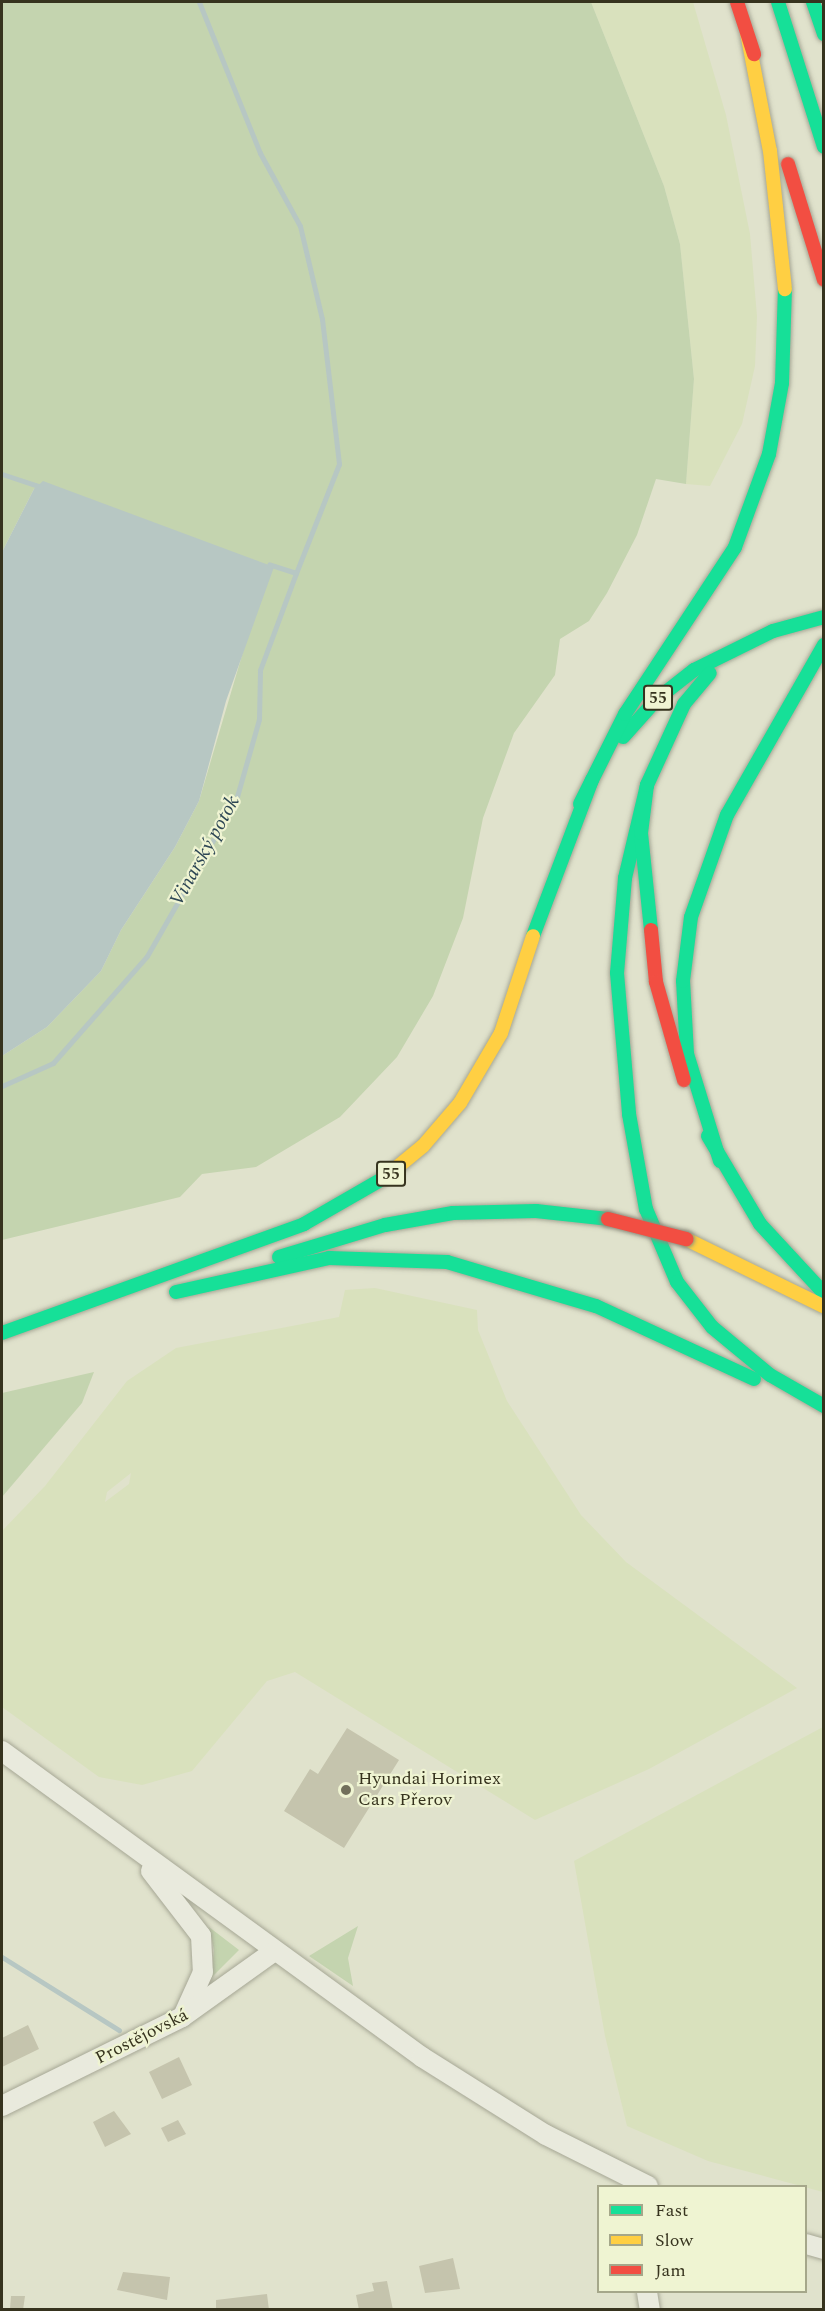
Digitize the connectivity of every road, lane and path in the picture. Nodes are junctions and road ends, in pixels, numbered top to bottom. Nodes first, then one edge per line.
1 (737, 2) edge
2 (778, 2) edge
3 (813, 2) edge
4 (747, 33) junction
5 (824, 34) edge
6 (824, 147) edge
7 (824, 280) edge
8 (824, 617) edge
9 (773, 631) junction
10 (824, 645) edge
11 (647, 784) junction
12 (580, 804) junction
13 (720, 1161) junction
14 (824, 1293) edge
15 (133, 1303) dead end
16 (824, 1306) edge
17 (2, 1333) edge
18 (2, 1338) edge
19 (824, 1408) edge
20 (2, 1751) edge
21 (123, 1840) junction
22 (273, 1952) junction
23 (182, 2017) junction
24 (2, 2106) edge
25 (644, 2185) edge
26 (807, 2244) edge
27 (824, 2249) edge
28 (646, 2293) edge
29 (650, 2310) edge

1 - 4 main road
2 - 6 main road
3 - 5 main road
4 - 7 main road
4 - 12 main road
8 - 9 main road, 55
9 - 11 main road, 55
9 - 12 main road, 55
10 - 13 main road
11 - 13 main road, 55
11 - 19 main road
12 - 17 main road, 55
13 - 14 main road, 55
15 - 18 main road
16 - 19 main road, bridge
20 - 21 street
21 - 22 street
21 - 23 street
22 - 23 street, Prostějovská
22 - 25 street
23 - 24 street, Prostějovská
26 - 27 street
28 - 29 street

